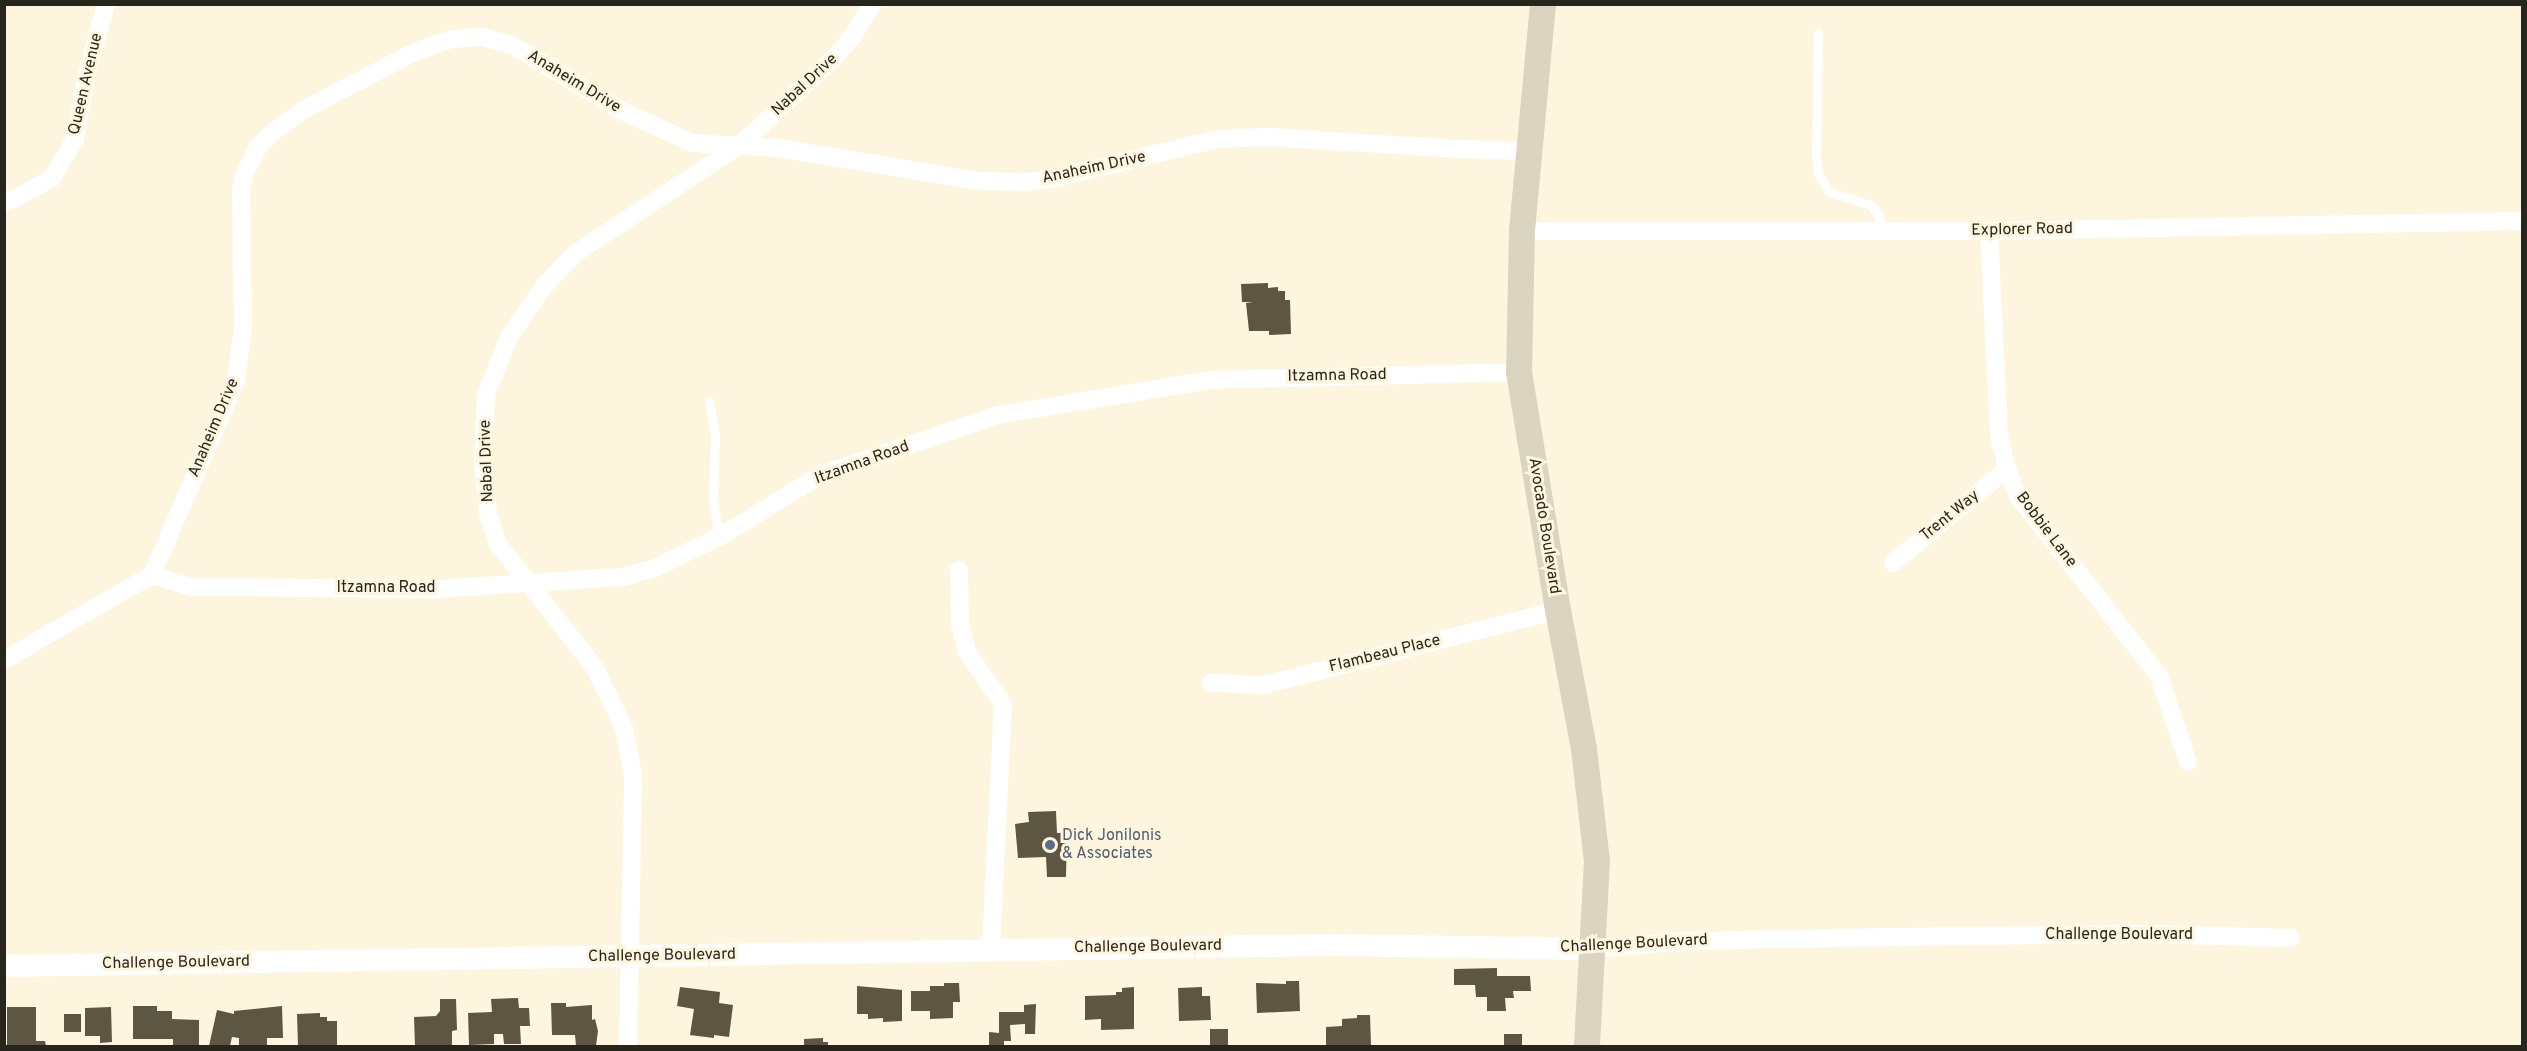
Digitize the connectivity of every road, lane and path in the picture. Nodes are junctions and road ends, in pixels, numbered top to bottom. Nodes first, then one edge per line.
1 (106, 4) edge
2 (872, 4) edge
3 (1543, 4) edge
4 (1818, 33) dead end
5 (741, 144) junction
6 (1528, 151) junction
7 (4, 202) edge
8 (2523, 221) edge
9 (1522, 231) junction
10 (1881, 231) junction
11 (1989, 231) junction
12 (1519, 372) junction
13 (709, 401) dead end
14 (2007, 469) junction
15 (719, 537) junction
16 (1893, 563) dead end
17 (958, 570) dead end
18 (152, 575) junction
19 (526, 581) junction
20 (1558, 610) junction
21 (4, 660) edge
22 (1211, 683) dead end
23 (2188, 762) dead end
24 (2291, 938) dead end
25 (991, 949) junction
26 (1594, 949) junction
27 (629, 954) junction
28 (4, 966) edge
29 (628, 1047) edge
30 (1587, 1047) edge

1 - 7 street, Queen Avenue
2 - 5 street, Nabal Drive
3 - 6 main road, Avocado Boulevard
4 - 10 lane
5 - 6 street, Anaheim Drive
5 - 18 street, Anaheim Drive
5 - 19 street, Nabal Drive
6 - 9 main road, Avocado Boulevard
8 - 11 street, Explorer Road
9 - 10 street, Explorer Road
9 - 12 main road, Avocado Boulevard
10 - 11 street, Explorer Road
11 - 14 street, Bobbie Lane
12 - 15 street, Itzamna Road
12 - 20 main road, Avocado Boulevard
13 - 15 lane
14 - 16 street, Trent Way
14 - 23 street, Bobbie Lane
15 - 19 street, Itzamna Road
17 - 25 street
18 - 19 street, Itzamna Road
18 - 21 street
19 - 27 street, Nabal Drive
20 - 22 street, Flambeau Place
20 - 26 main road, Avocado Boulevard
24 - 26 street, Challenge Boulevard
25 - 26 street, Challenge Boulevard
25 - 27 street, Challenge Boulevard
26 - 30 main road, Avocado Boulevard
27 - 28 street, Challenge Boulevard
27 - 29 street, Nabal Drive

